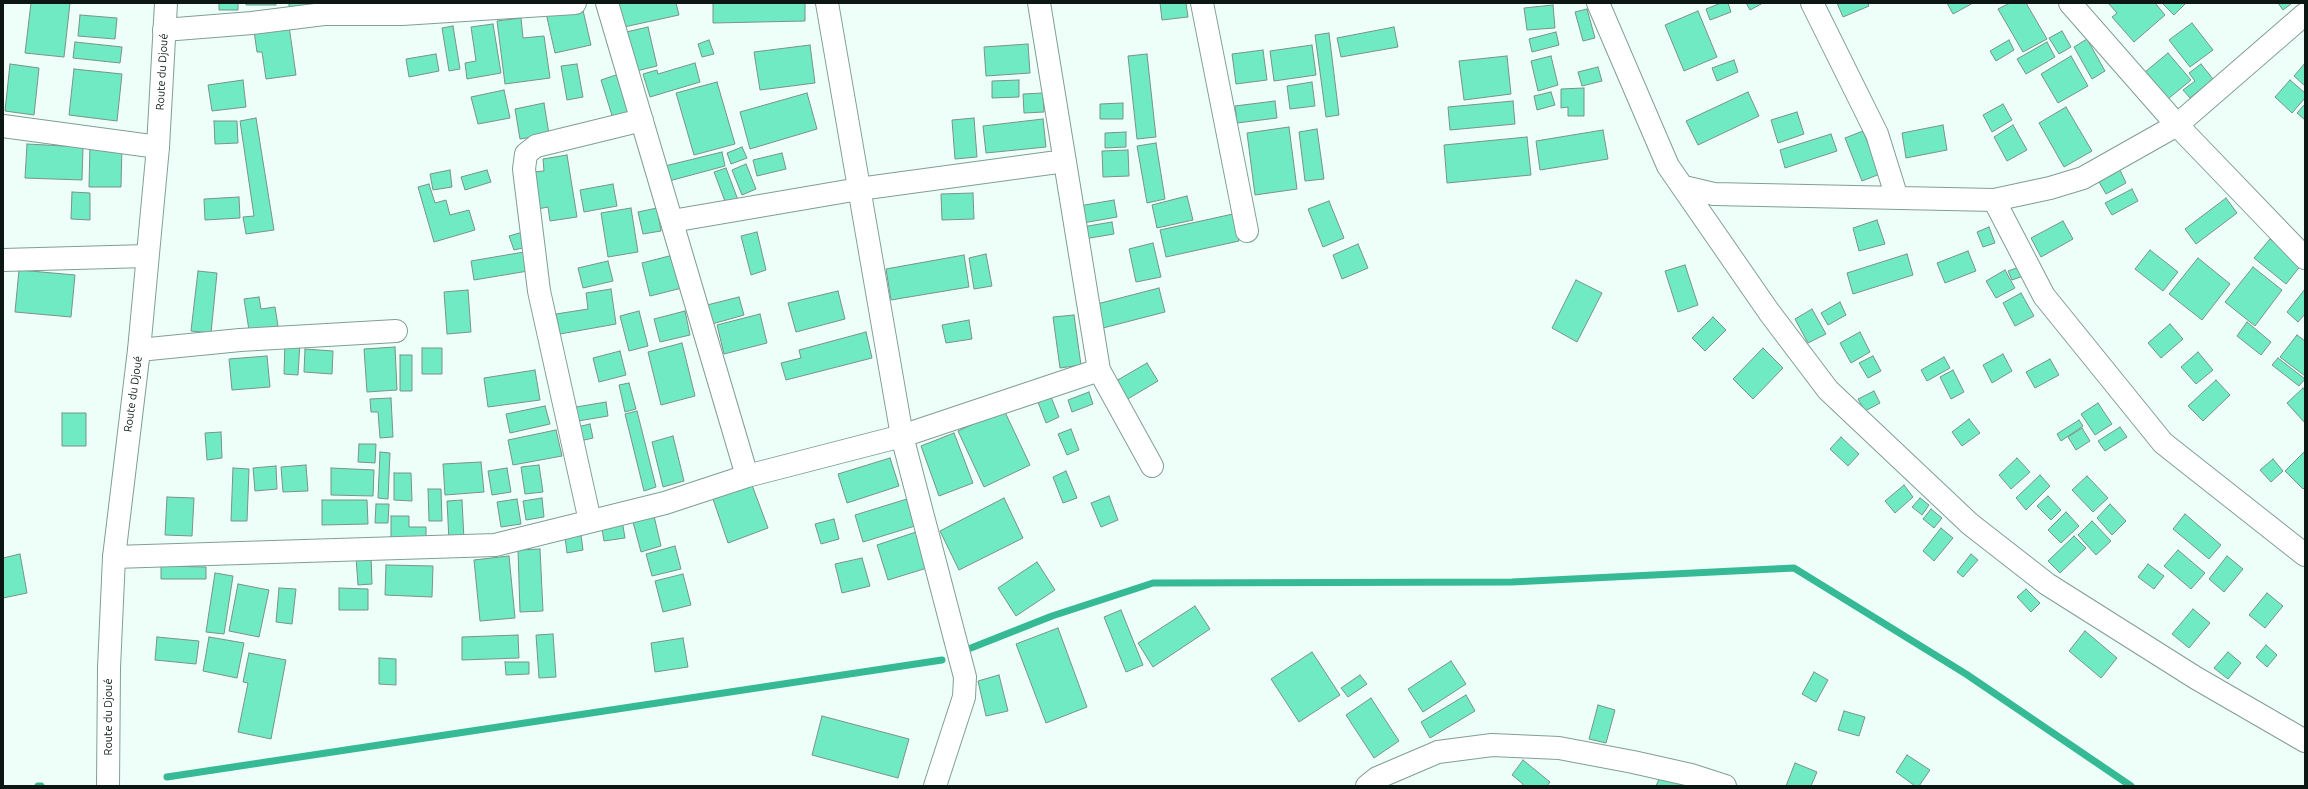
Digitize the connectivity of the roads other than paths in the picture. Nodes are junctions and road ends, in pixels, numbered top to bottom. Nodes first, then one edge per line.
1 (166, 3) edge
2 (575, 3) edge
3 (607, 3) edge
4 (827, 3) edge
5 (1039, 3) edge
6 (1202, 3) edge
7 (1598, 3) edge
8 (1812, 3) edge
9 (2070, 3) edge
10 (402, 8) edge
11 (2305, 14) edge
12 (164, 30) junction
13 (642, 120) junction
14 (2177, 125) junction
15 (3, 126) edge
16 (158, 147) junction
17 (1065, 161) junction
18 (1684, 187) junction
19 (860, 189) junction
20 (1898, 198) junction
21 (1994, 200) junction
22 (672, 221) junction
23 (1247, 231) dead end
24 (147, 256) junction
25 (2305, 258) edge
26 (3, 260) edge
27 (396, 331) dead end
28 (139, 350) junction
29 (1099, 370) junction
30 (902, 436) junction
31 (1152, 466) dead end
32 (747, 476) junction
33 (590, 521) junction
34 (2305, 555) edge
35 (114, 557) junction
36 (2305, 741) edge
37 (108, 786) edge
38 (935, 786) edge
39 (1367, 786) edge
40 (1725, 786) edge

1 - 12 street, Route du Djoué
2 - 10 street
3 - 13 street
4 - 19 street
5 - 17 street
6 - 23 street
7 - 18 street
8 - 20 street
9 - 14 street
10 - 12 street
11 - 14 street
12 - 16 street, Route du Djoué
13 - 22 street
13 - 33 street
14 - 21 street
14 - 25 street
15 - 16 street
16 - 24 street, Route du Djoué
17 - 19 street
17 - 29 street
18 - 20 street
18 - 36 street
19 - 22 street
19 - 30 street
20 - 21 street
21 - 34 street
22 - 32 street
24 - 26 street
24 - 28 street, Route du Djoué
27 - 28 street
28 - 35 street, Route du Djoué
29 - 30 street
29 - 31 street
30 - 32 street
30 - 38 street
32 - 33 street
33 - 35 street
35 - 37 street, Route du Djoué
39 - 40 street

